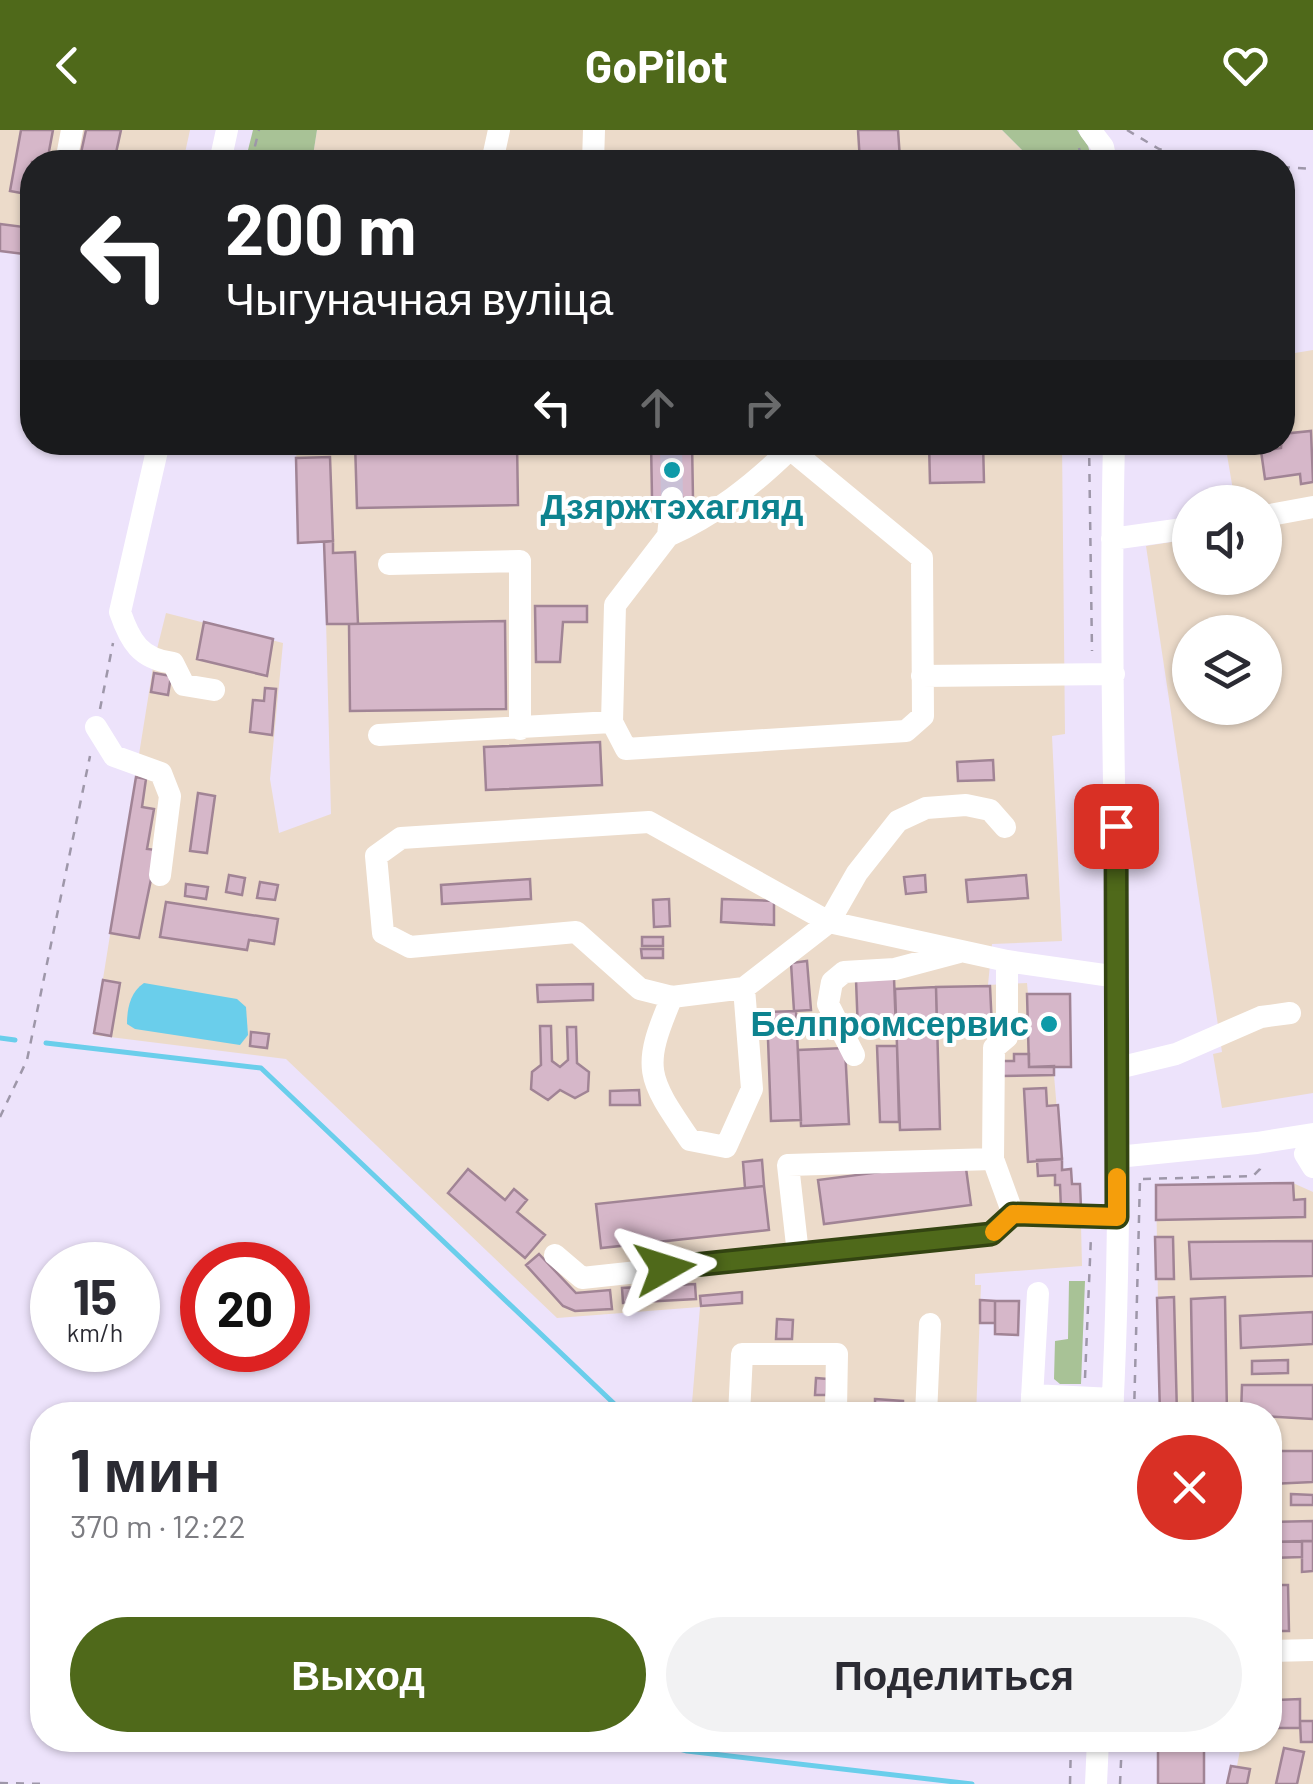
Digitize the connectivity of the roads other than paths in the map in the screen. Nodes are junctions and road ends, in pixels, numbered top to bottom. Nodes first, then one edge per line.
1 (156, 455) edge
2 (782, 455) edge
3 (802, 455) edge
4 (1114, 455) edge
5 (672, 498) tunnel mouth
6 (1313, 508) edge
7 (1282, 513) edge
8 (1172, 531) edge
9 (668, 536) junction
10 (1112, 539) junction
11 (389, 564) dead end
12 (1103, 674) junction
13 (922, 676) junction
14 (214, 690) dead end
15 (612, 722) junction
16 (96, 727) road end
17 (520, 728) junction
18 (379, 735) dead end
19 (1005, 827) dead end
20 (160, 875) dead end
21 (830, 922) junction
22 (963, 951) junction
23 (1007, 961) junction
24 (1118, 977) junction
25 (744, 988) junction
26 (672, 997) junction
27 (1290, 1013) dead end
28 (854, 1055) dead end
29 (1118, 1068) junction
30 (1313, 1136) edge
31 (993, 1160) junction
32 (1313, 1168) edge
33 (1125, 1172) junction
34 (1013, 1214) junction
35 (1108, 1217) junction
36 (798, 1254) junction
37 (555, 1255) dead end
38 (1038, 1293) dead end
39 (930, 1324) dead end
40 (739, 1402) edge
41 (836, 1402) edge
42 (927, 1402) edge
43 (1031, 1402) edge
44 (1054, 1402) edge
45 (1096, 1402) edge
46 (1112, 1402) edge
47 (1313, 1650) edge
48 (1282, 1651) edge
49 (1097, 1752) edge
50 (1096, 1784) edge

1 - 14 street
2 - 9 street
3 - 13 street
4 - 10 street
5 - 9 street
6 - 7 street
8 - 10 street
9 - 15 street
10 - 12 street
11 - 17 street
12 - 13 street
12 - 24 street
13 - 15 street
15 - 17 street
16 - 20 street
17 - 18 street
19 - 21 street
21 - 22 street
21 - 25 street
21 - 26 street
22 - 23 street
22 - 28 street
23 - 24 street
23 - 31 street
24 - 29 street
25 - 26 street
25 - 26 street
27 - 29 street
29 - 33 street
30 - 32 street
30 - 33 street
31 - 34 street
31 - 36 street
33 - 35 street
34 - 35 street
34 - 36 street
35 - 46 street
36 - 37 street
38 - 43 street
39 - 42 street
40 - 41 street
44 - 45 street
47 - 48 street
49 - 50 street

